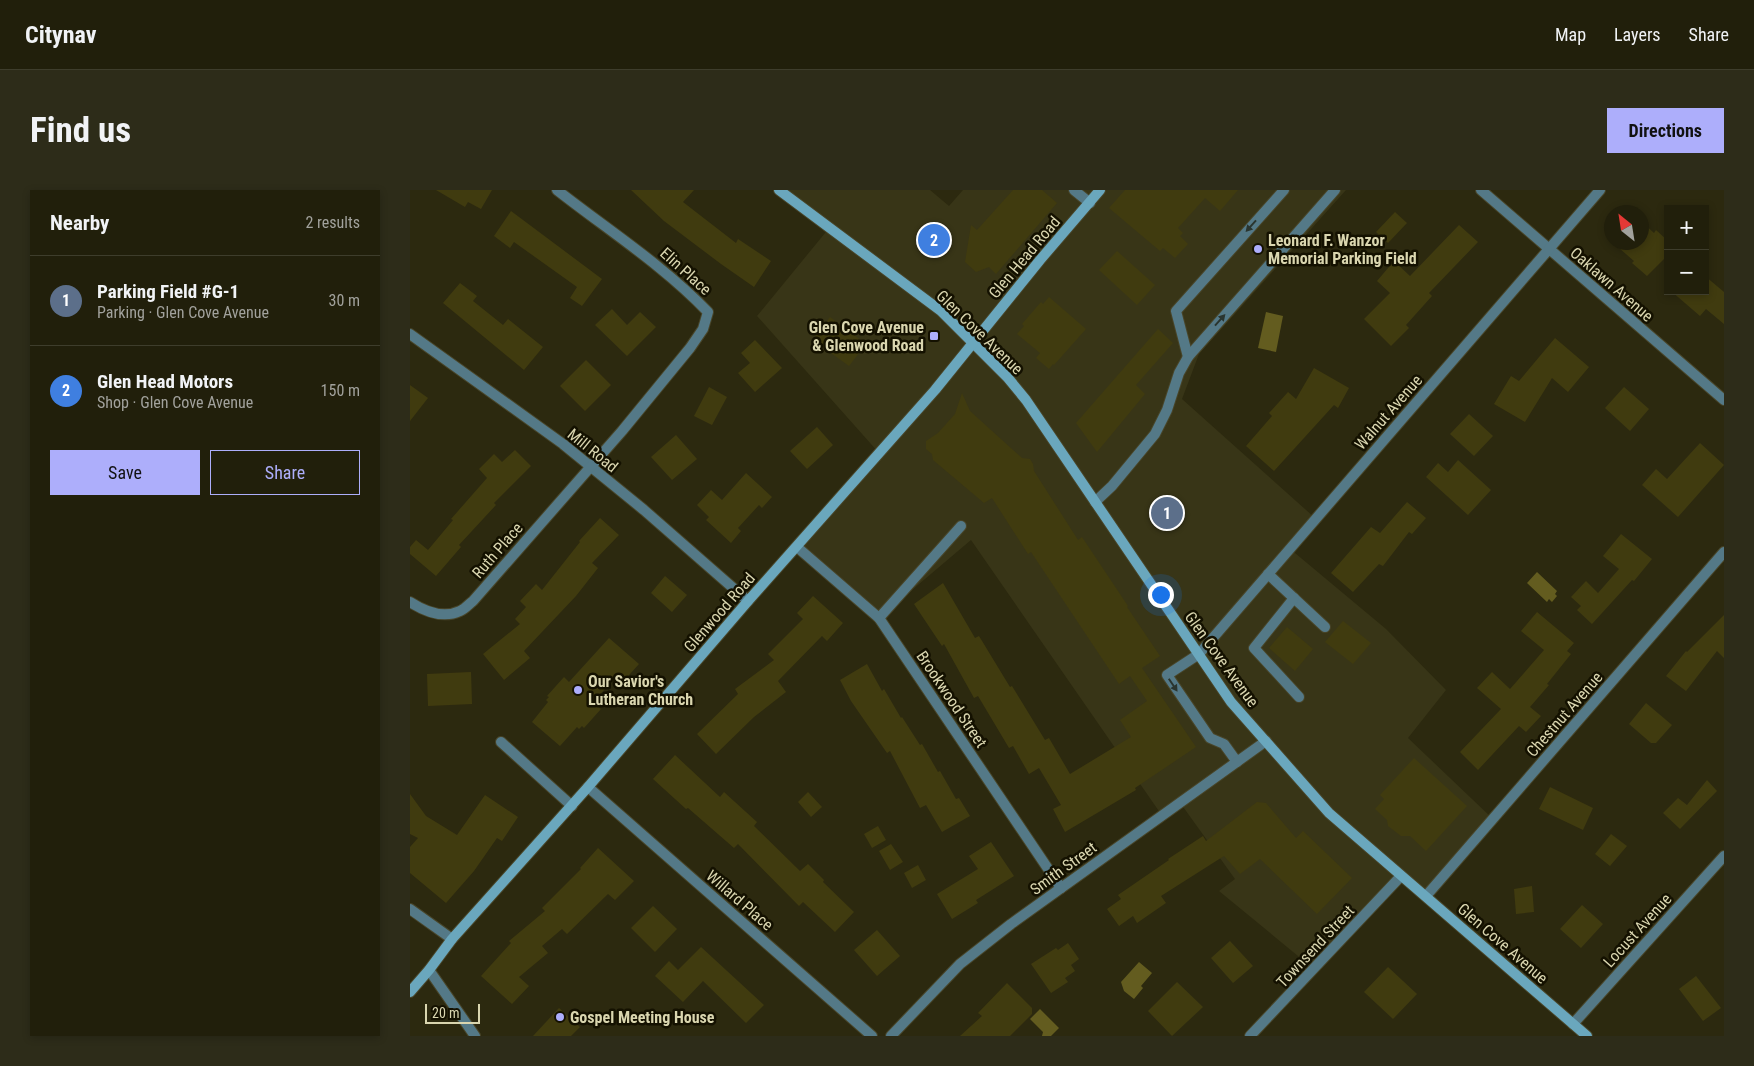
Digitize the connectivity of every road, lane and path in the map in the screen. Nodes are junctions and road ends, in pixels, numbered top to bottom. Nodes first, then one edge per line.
1 (557, 190) edge
2 (779, 190) edge
3 (1074, 190) edge
4 (1100, 190) edge
5 (1284, 190) edge
6 (1334, 190) edge
7 (1481, 190) edge
8 (1600, 190) edge
9 (1090, 203) junction
10 (1548, 248) junction
11 (410, 334) edge
12 (972, 344) junction
13 (1188, 357) junction
14 (1724, 400) edge
15 (589, 466) junction
16 (1095, 502) junction
17 (962, 526) dead end
18 (797, 546) junction
19 (1724, 552) edge
20 (1268, 574) junction
21 (1294, 598) junction
22 (748, 601) junction
23 (410, 602) edge
24 (879, 618) junction
25 (1326, 627) dead end
26 (1198, 654) junction
27 (1299, 696) dead end
28 (1266, 741) junction
29 (502, 742) dead end
30 (1236, 762) junction
31 (588, 787) junction
32 (572, 806) junction
33 (1724, 856) edge
34 (1401, 876) junction
35 (1062, 888) junction
36 (1426, 896) junction
37 (410, 909) edge
38 (452, 939) junction
39 (429, 970) junction
40 (410, 992) edge
41 (1573, 1024) junction
42 (475, 1036) edge
43 (872, 1036) edge
44 (891, 1036) edge
45 (1250, 1036) edge
46 (1587, 1036) edge

1 - 15 street, Elin Place
2 - 12 main road, Glen Cove Avenue
3 - 9 street
4 - 9 main road, Glen Head Road
5 -> 13 street
13 -> 6 street
7 - 10 street, Oaklawn Avenue
8 - 10 street, Walnut Avenue
9 - 12 main road, Glen Head Road
10 - 14 street, Oaklawn Avenue
10 - 20 street, Walnut Avenue
11 - 15 street, Mill Road
12 - 16 main road, Glen Cove Avenue
12 - 18 main road, Glenwood Road
13 - 16 street
15 - 22 street, Mill Road
15 - 23 street, Ruth Place
16 - 26 main road, Glen Cove Avenue
17 - 24 street
18 - 22 main road, Glenwood Road
18 - 24 street, Brookwood Street
19 - 36 street, Chestnut Avenue
20 - 21 street
20 - 26 street, Walnut Avenue
21 - 25 street
21 - 27 street
22 - 31 main road, Glenwood Road
24 - 35 street, Brookwood Street
26 - 28 main road, Glen Cove Avenue
26 -> 30 street, Walnut Avenue
28 - 30 street, Smith Street
28 - 34 main road, Glen Cove Avenue
29 - 32 street
30 - 35 street, Smith Street
31 - 32 main road, Glenwood Road
31 - 43 street, Willard Place
32 - 38 main road, Glenwood Road
33 - 41 street, Locust Avenue
34 - 36 main road, Glen Cove Avenue
34 - 45 street, Townsend Street
35 - 44 street, Smith Street
36 - 41 main road, Glen Cove Avenue
37 - 38 street
38 - 39 main road, Glenwood Road
39 - 40 main road, Glenwood Road
39 - 42 street
41 - 46 main road, Glen Cove Avenue

